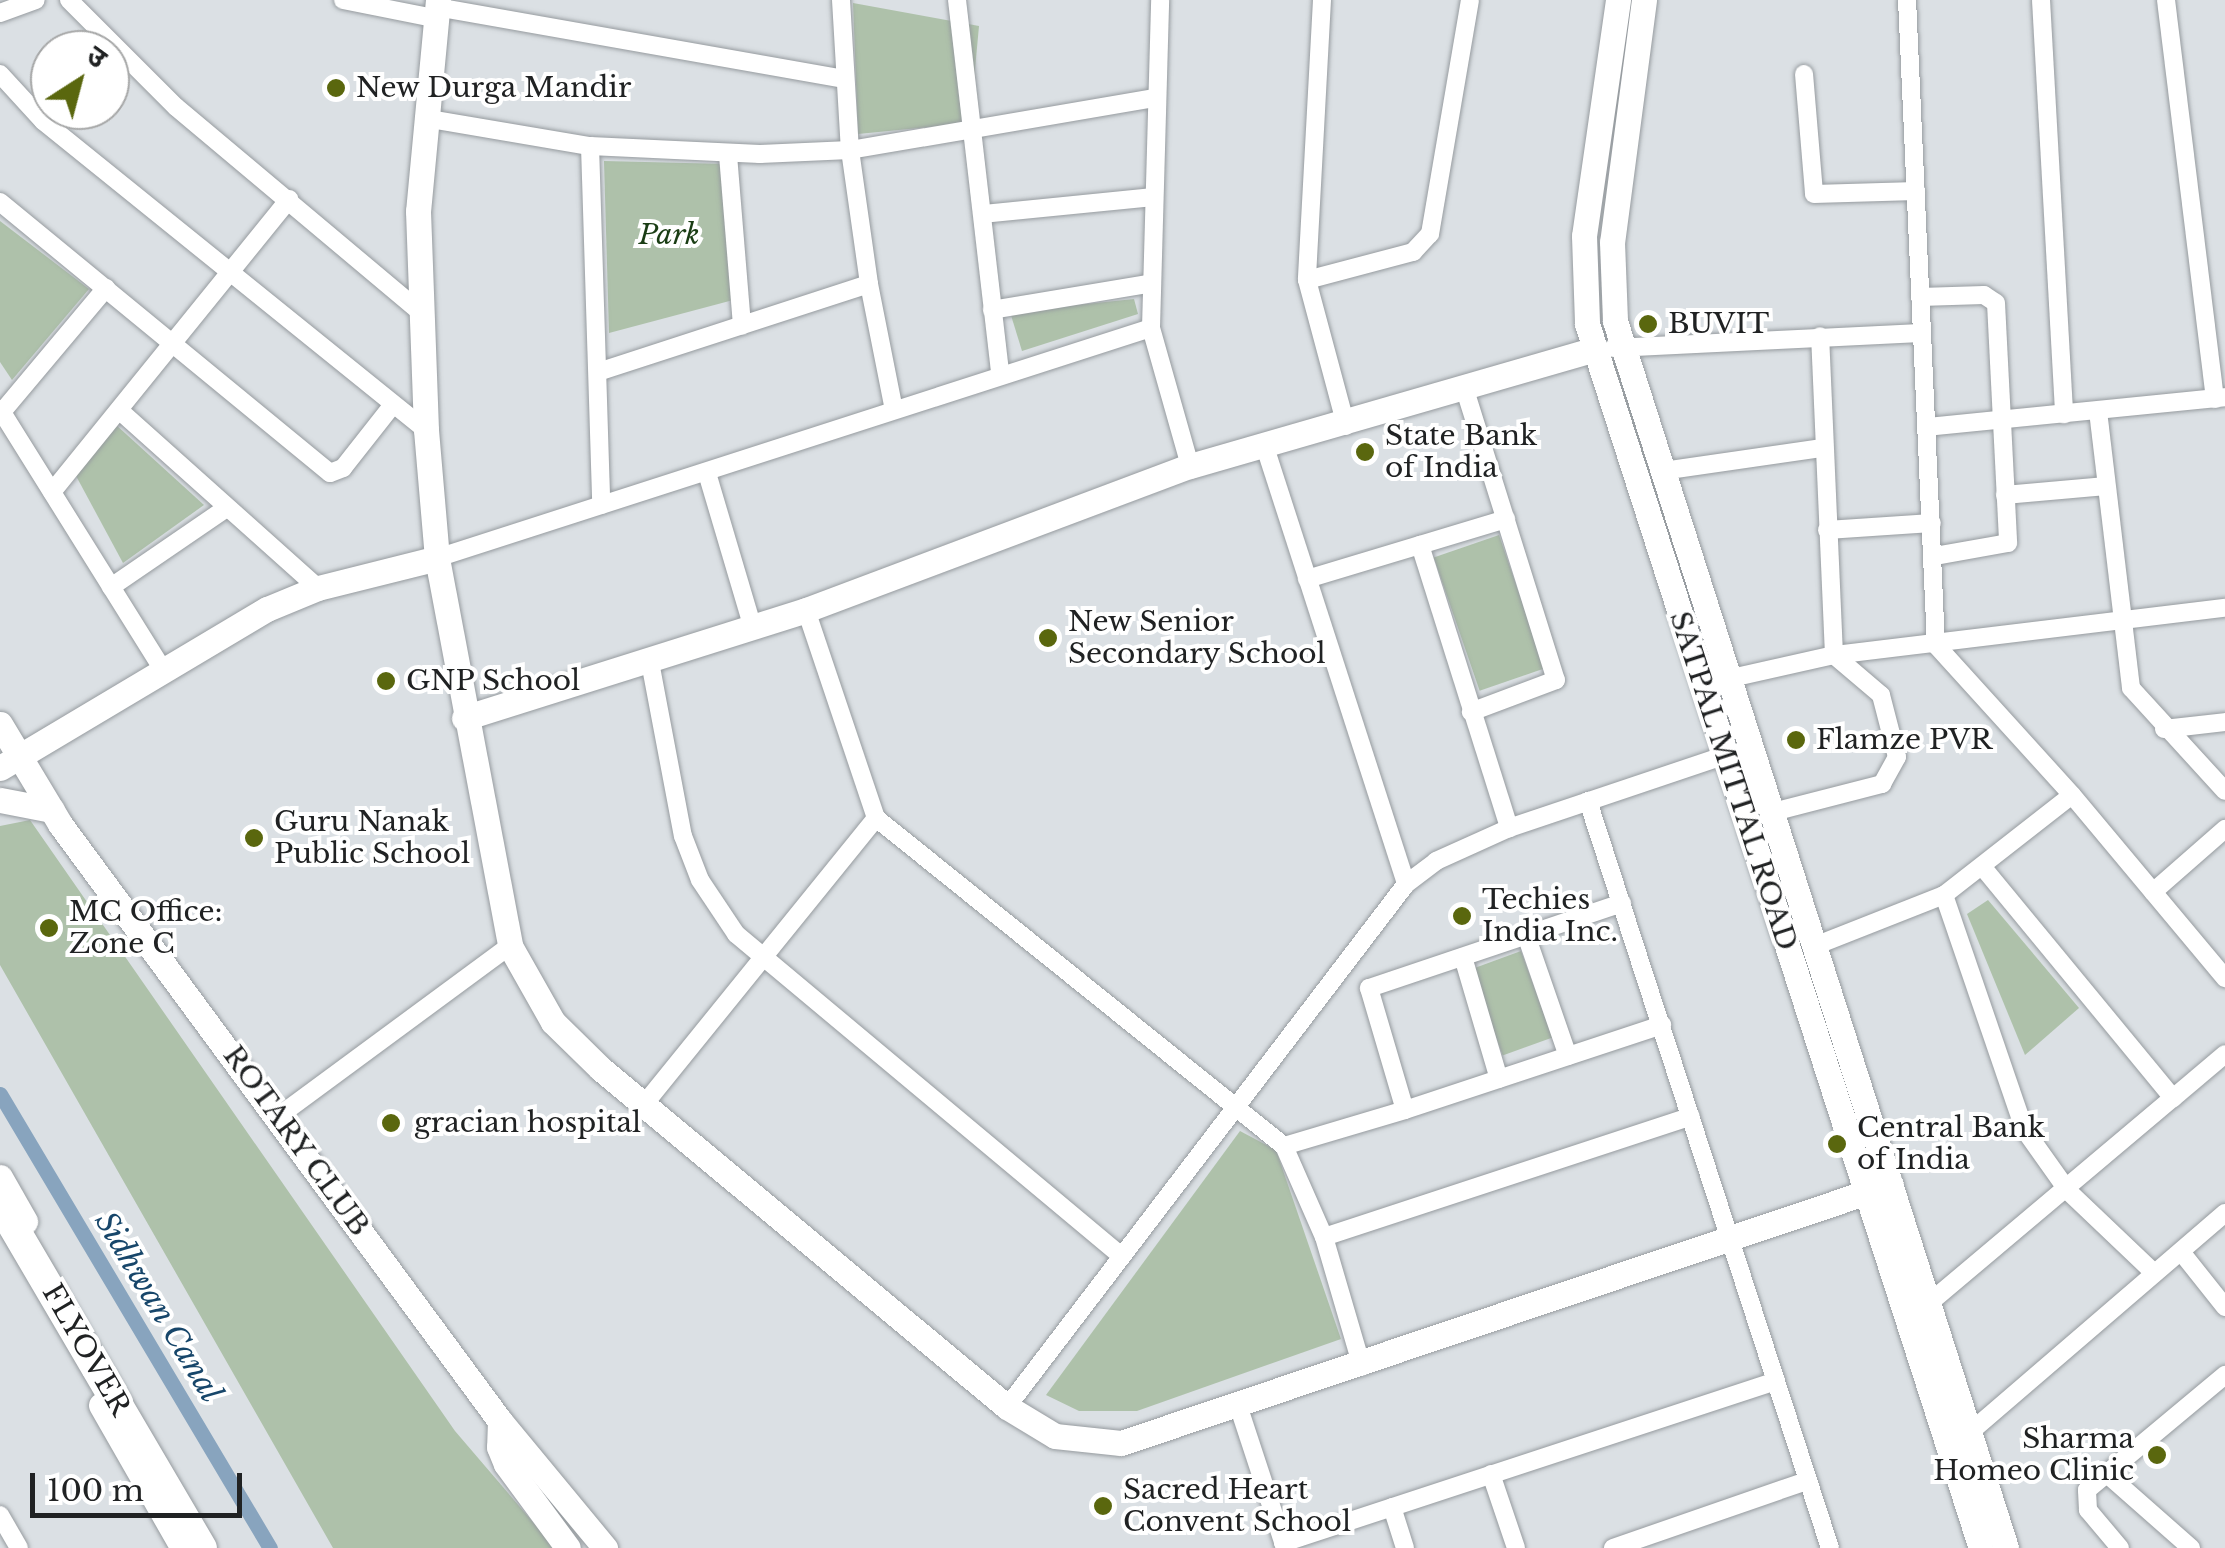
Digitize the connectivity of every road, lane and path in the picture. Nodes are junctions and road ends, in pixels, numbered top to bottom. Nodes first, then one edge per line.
1 (36, 0) edge
2 (68, 0) edge
3 (342, 0) edge
4 (841, 0) edge
5 (957, 0) edge
6 (1160, 0) edge
7 (1322, 0) edge
8 (1470, 0) edge
9 (1618, 0) edge
10 (1644, 0) edge
11 (1907, 0) edge
12 (2042, 0) edge
13 (2166, 0) edge
14 (436, 8) edge
15 (0, 13) edge
16 (0, 74) edge
17 (1804, 74) dead end
18 (846, 79) junction
19 (6, 98) edge
20 (1154, 98) junction
21 (424, 118) junction
22 (970, 128) junction
23 (590, 146) junction
24 (850, 150) junction
25 (728, 155) junction
26 (1916, 190) junction
27 (1152, 197) junction
28 (289, 199) junction
29 (0, 202) edge
30 (983, 214) junction
31 (230, 273) junction
32 (1307, 280) junction
33 (868, 284) junction
34 (1147, 284) junction
35 (106, 288) junction
36 (1920, 297) junction
37 (992, 310) junction
38 (418, 311) junction
39 (742, 325) junction
40 (1151, 328) junction
41 (1922, 333) junction
42 (1820, 336) junction
43 (174, 343) junction
44 (1622, 347) junction
45 (1595, 349) junction
46 (1000, 371) junction
47 (598, 372) junction
48 (1465, 390) junction
49 (2220, 398) edge
50 (391, 408) junction
51 (1, 410) edge
52 (119, 410) junction
53 (894, 410) junction
54 (2098, 411) junction
55 (2064, 414) junction
56 (1998, 421) junction
57 (1346, 426) junction
58 (1927, 428) junction
59 (426, 430) junction
60 (1265, 447) junction
61 (1822, 448) junction
62 (1190, 466) junction
63 (1662, 470) junction
64 (707, 474) junction
65 (2106, 486) junction
66 (52, 492) junction
67 (2005, 495) junction
68 (601, 505) junction
69 (225, 508) junction
70 (1506, 519) junction
71 (1932, 524) junction
72 (1827, 530) junction
73 (1420, 545) junction
74 (1934, 556) junction
75 (438, 558) junction
76 (1307, 580) junction
77 (111, 587) junction
78 (318, 588) junction
79 (2225, 608) edge
80 (806, 610) junction
81 (2124, 621) junction
82 (754, 628) junction
83 (1936, 645) junction
84 (1834, 655) junction
85 (650, 662) junction
86 (163, 670) junction
87 (1729, 678) junction
88 (1702, 684) junction
89 (1471, 712) junction
90 (464, 718) junction
91 (2225, 722) edge
92 (0, 724) edge
93 (2164, 730) junction
94 (1751, 746) junction
95 (1725, 755) junction
96 (12, 764) edge
97 (0, 788) edge
98 (2225, 791) edge
99 (2072, 795) junction
100 (0, 800) edge
101 (1588, 801) junction
102 (52, 810) junction
103 (1774, 812) junction
104 (876, 818) junction
105 (1509, 828) junction
106 (2225, 828) edge
107 (1984, 869) junction
108 (1406, 884) junction
109 (2153, 892) junction
110 (1944, 895) junction
111 (1622, 903) junction
112 (1526, 935) junction
113 (510, 946) junction
114 (1817, 946) junction
115 (1462, 957) junction
116 (761, 960) junction
117 (2225, 978) edge
118 (1662, 1025) junction
119 (2225, 1054) edge
120 (1568, 1056) junction
121 (1499, 1079) junction
122 (2173, 1098) junction
123 (642, 1106) junction
124 (1230, 1106) junction
125 (1404, 1110) junction
126 (279, 1116) junction
127 (1691, 1116) junction
128 (1284, 1146) junction
129 (0, 1177) edge
130 (1891, 1184) junction
131 (2068, 1191) junction
132 (1862, 1193) junction
133 (0, 1204) edge
134 (2225, 1214) edge
135 (0, 1230) edge
136 (1324, 1238) junction
137 (1728, 1238) junction
138 (2182, 1253) junction
139 (1120, 1255) junction
140 (2154, 1273) junction
141 (1928, 1304) junction
142 (2225, 1308) edge
143 (1362, 1366) junction
144 (2224, 1378) edge
145 (1776, 1381) junction
146 (1007, 1407) junction
147 (1239, 1408) junction
148 (500, 1421) junction
149 (1959, 1442) junction
150 (1491, 1474) junction
151 (2107, 1474) junction
152 (1807, 1480) junction
153 (1392, 1507) junction
154 (0, 1515) edge
155 (1284, 1546) edge
156 (19, 1548) edge
157 (183, 1548) edge
158 (202, 1548) edge
159 (216, 1548) edge
160 (568, 1548) edge
161 (606, 1548) edge
162 (1404, 1548) edge
163 (1516, 1548) edge
164 (1613, 1548) edge
165 (1830, 1548) edge
166 (1981, 1548) edge
167 (2006, 1548) edge
168 (2120, 1548) edge
169 (2191, 1548) edge

1 - 15 street
2 - 28 street
3 - 14 street
4 - 18 street
5 - 22 street
6 - 20 street
7 - 32 street
8 - 32 street
9 - 45 street, SATPAL MITTAL ROAD
10 - 44 street, SATPAL MITTAL ROAD
11 - 26 street
12 - 55 street
13 - 49 street
14 - 18 street
14 - 21 street
16 - 19 street
17 - 26 street
18 - 24 street
19 - 31 street
20 - 22 street
20 - 27 street
21 - 23 street
21 - 38 street
22 - 24 street
22 - 30 street
23 - 25 street
23 - 47 street
24 - 25 street
24 - 33 street
25 - 39 street
26 - 36 street
27 - 30 street
27 - 34 street
28 - 31 street
28 - 38 street
29 - 35 street
30 - 37 street
31 - 43 street
31 - 50 street
32 - 57 street
33 - 39 street
33 - 53 street
34 - 37 street
34 - 40 street
35 - 43 street
35 - 51 street
36 - 41 street
36 - 56 street
37 - 46 street
38 - 59 street
39 - 47 street
40 - 46 street
40 - 62 street
41 - 42 street
41 - 58 street
42 - 44 street
42 - 61 street
43 - 50 street
43 - 52 street
44 - 45 street
44 - 63 street, SATPAL MITTAL ROAD
45 - 48 street
45 - 88 street, SATPAL MITTAL ROAD
46 - 53 street
47 - 68 street
48 - 57 street
48 - 70 street
49 - 54 street
50 - 59 street
51 - 66 street
52 - 66 street
52 - 69 street
53 - 64 street
54 - 55 street
54 - 65 street
55 - 56 street
56 - 58 street
56 - 67 street
57 - 60 street
58 - 71 street
59 - 75 street
60 - 62 street
60 - 76 street
61 - 63 street
61 - 72 street
62 - 80 street
63 - 87 street, SATPAL MITTAL ROAD
64 - 68 street
64 - 82 street
65 - 67 street
65 - 81 street
66 - 77 street
67 - 74 street
68 - 75 street
69 - 77 street
69 - 78 street
70 - 73 street
70 - 89 street
71 - 72 street
71 - 74 street
72 - 84 street
73 - 76 street
73 - 89 street
74 - 83 street
75 - 78 street
75 - 90 street
76 - 108 street
77 - 86 street
78 - 86 street
79 - 81 street
80 - 82 street
80 - 104 street
81 - 83 street
81 - 93 street
82 - 85 street
83 - 84 street
83 - 99 street
84 - 87 street
84 - 103 street
85 - 90 street
85 - 116 street
86 - 96 street
87 - 88 street
87 - 94 street, SATPAL MITTAL ROAD
88 - 95 street, SATPAL MITTAL ROAD
89 - 105 street
90 - 113 street
91 - 93 street
92 - 96 street, ROTARY CLUB
93 - 98 street
94 - 95 street
94 - 103 street, SATPAL MITTAL ROAD
95 - 101 street
95 - 132 street, SATPAL MITTAL ROAD
96 - 97 street
96 - 102 street, ROTARY CLUB
99 - 107 street
99 - 109 street
100 - 102 street
101 - 105 street
101 - 111 street
102 - 126 street, ROTARY CLUB
103 - 114 street, SATPAL MITTAL ROAD
104 - 116 street
104 - 124 street
105 - 108 street
106 - 109 street
107 - 110 street
107 - 122 street
108 - 124 street
109 - 117 street
110 - 114 street
110 - 131 street
111 - 112 street
111 - 118 street
112 - 115 street
112 - 120 street
113 - 123 street
113 - 126 street
114 - 130 street, SATPAL MITTAL ROAD
115 - 121 street
115 - 125 street
116 - 123 street
116 - 139 street
118 - 120 street
118 - 127 street
119 - 122 street
120 - 121 street
121 - 125 street
122 - 131 street
123 - 146 street
124 - 128 street
124 - 139 street
125 - 128 street
126 - 148 street, ROTARY CLUB
127 - 136 street
127 - 137 street
128 - 136 street
129 - 159 street
130 - 132 street
130 - 141 street, SATPAL MITTAL ROAD
131 - 140 street
131 - 141 street
132 - 137 street
132 - 149 street, SATPAL MITTAL ROAD
133 - 158 highway, FLYOVER
134 - 138 street
135 - 157 street
136 - 143 street
137 - 143 street
137 - 145 street
138 - 140 street
138 - 142 street
139 - 146 street
140 - 149 street
141 - 149 street, SATPAL MITTAL ROAD
143 - 147 street
144 - 151 street
145 - 150 street
145 - 152 street
146 - 147 street
147 - 155 street
148 - 160 street
148 - 161 street, ROTARY CLUB
149 - 166 street, SATPAL MITTAL ROAD
149 - 167 street, SATPAL MITTAL ROAD
150 - 153 street
150 - 163 street
151 - 168 street
151 - 169 street
152 - 164 street
152 - 165 street
153 - 155 street
153 - 162 street
154 - 156 street

